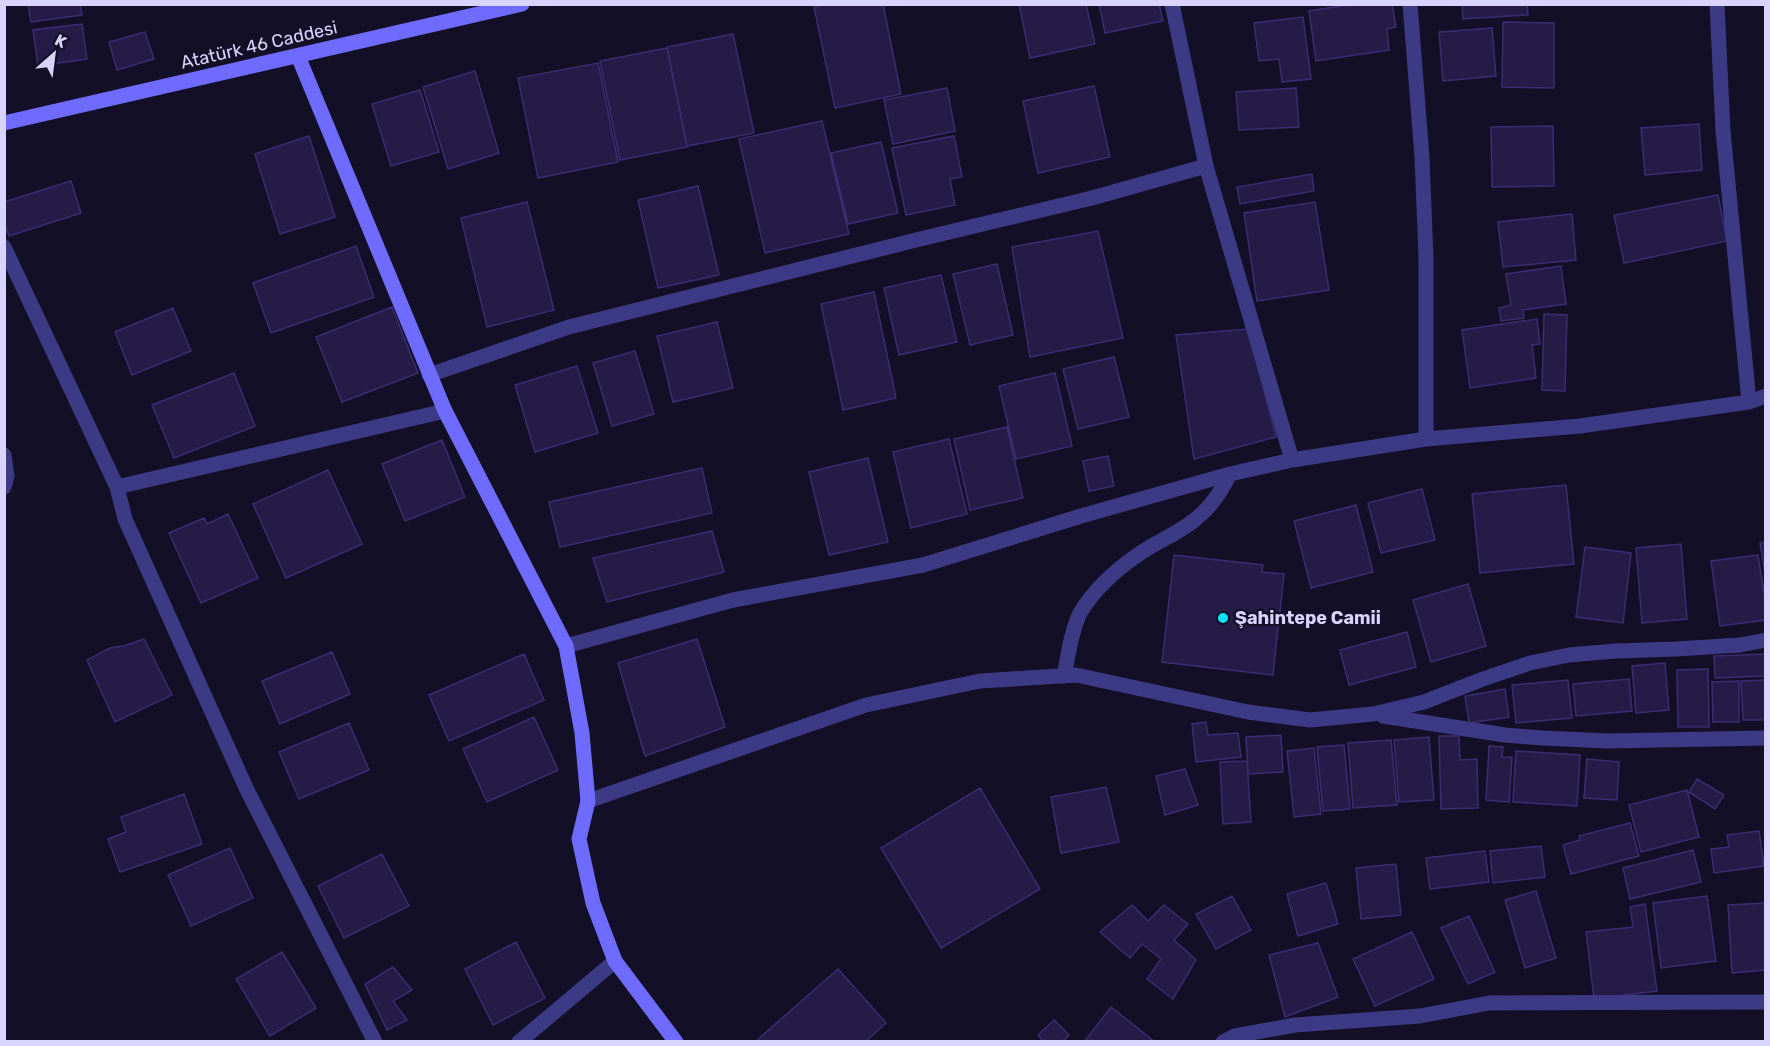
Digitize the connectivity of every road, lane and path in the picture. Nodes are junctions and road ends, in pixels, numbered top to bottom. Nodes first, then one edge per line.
1 (522, 4) edge
2 (1172, 4) edge
3 (1410, 4) edge
4 (1717, 4) edge
5 (298, 56) junction
6 (4, 123) edge
7 (1206, 166) junction
8 (4, 247) edge
9 (429, 375) junction
10 (1766, 396) edge
11 (1749, 402) junction
12 (445, 411) junction
13 (1426, 439) junction
14 (4, 455) edge
15 (1292, 460) junction
16 (1230, 474) junction
17 (4, 487) edge
18 (117, 487) junction
19 (1766, 640) edge
20 (566, 646) junction
21 (1064, 676) junction
22 (1373, 714) junction
23 (1766, 738) edge
24 (588, 801) junction
25 (615, 961) junction
26 (1766, 1002) edge
27 (375, 1041) edge
28 (519, 1041) edge
29 (676, 1041) edge
30 (1223, 1041) edge

1 - 5 street, Atatürk 46 Caddesi
2 - 7 street
3 - 13 street
4 - 11 street
5 - 6 street, Atatürk 46 Caddesi
5 - 9 street
7 - 9 street
7 - 15 street
8 - 18 street
9 - 12 street
10 - 11 street
11 - 13 street
12 - 18 street
12 - 20 street
13 - 15 street
14 - 17 street
15 - 16 street
16 - 20 street
16 - 21 street
18 - 27 street
19 - 22 street
20 - 24 street
21 - 22 street
21 - 24 street
22 - 23 street
24 - 25 street
25 - 28 street
25 - 29 street
26 - 30 street

